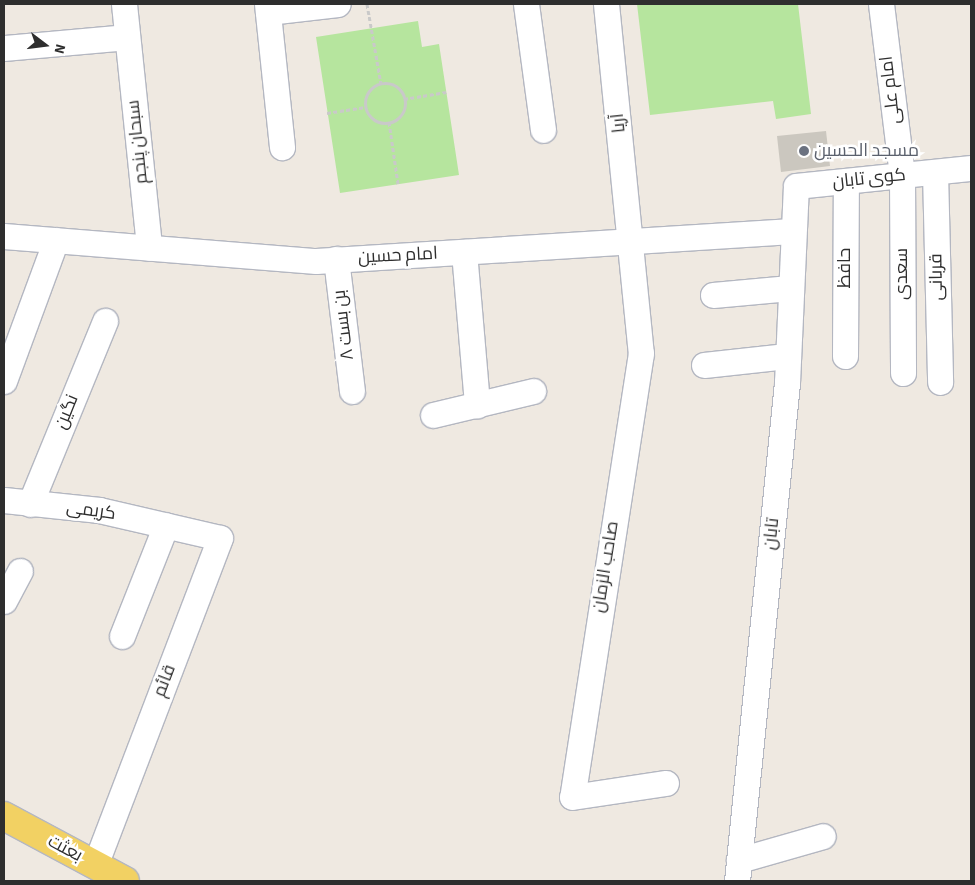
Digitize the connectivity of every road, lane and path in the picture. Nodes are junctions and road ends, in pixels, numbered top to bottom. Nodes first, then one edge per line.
1 (124, 4) edge
2 (338, 4) edge
3 (368, 4) edge
4 (526, 4) edge
5 (606, 4) edge
6 (881, 4) edge
7 (267, 8) edge
8 (127, 37) junction
9 (4, 48) edge
10 (381, 84) junction
11 (446, 92) dead end
12 (404, 99) junction
13 (366, 107) junction
14 (328, 113) dead end
15 (389, 122) junction
16 (543, 130) dead end
17 (282, 147) dead end
18 (971, 168) edge
19 (935, 172) junction
20 (902, 175) junction
21 (846, 181) junction
22 (398, 184) dead end
23 (796, 186) joint
24 (792, 231) junction
25 (4, 235) edge
26 (56, 240) junction
27 (632, 242) junction
28 (149, 248) junction
29 (464, 252) junction
30 (336, 259) junction
31 (790, 288) junction
32 (713, 295) dead end
33 (105, 321) dead end
34 (788, 356) junction
35 (845, 356) dead end
36 (704, 365) dead end
37 (903, 373) dead end
38 (4, 381) edge
39 (940, 382) dead end
40 (352, 391) dead end
41 (533, 391) dead end
42 (477, 405) junction
43 (433, 415) dead end
44 (4, 500) edge
45 (30, 504) junction
46 (171, 526) junction
47 (20, 571) dead end
48 (4, 601) edge
49 (122, 636) dead end
50 (666, 783) dead end
51 (4, 816) edge
52 (823, 836) dead end
53 (95, 865) junction
54 (738, 870) edge
55 (125, 881) edge

1 - 8 street, سبحان پنجم
2 - 7 street
3 - 10 path
4 - 16 street
5 - 27 street, آریا
6 - 20 street, امام علی
7 - 17 street
8 - 9 street
8 - 28 street, سبحان پنجم
10 - 12 path
10 - 13 path
11 - 12 path
12 - 15 path
13 - 14 path
13 - 15 path
15 - 22 path
18 - 19 street, کوی تابان
19 - 20 street, کوی تابان
19 - 39 street, قربانی
20 - 21 street, کوی تابان
20 - 37 street, سعدی
21 - 23 street, کوی تابان
21 - 35 street, حافظ
23 - 24 street, تابان
24 - 27 street, امام حسین
24 - 31 street, تابان
25 - 26 street, امام حسین
26 - 28 street, امام حسین
26 - 38 street
27 - 29 street, امام حسین
27 - 50 street, صاحب الزمان
28 - 30 street, امام حسین
29 - 30 street, امام حسین
29 - 42 street
30 - 40 street, بن بست ۸
31 - 32 street
31 - 34 street, تابان
33 - 45 street, نگین
34 - 36 street
34 - 54 street, تابان
41 - 42 street
42 - 43 street
44 - 45 street, کریمی
45 - 46 street, کریمی
46 - 49 street
46 - 53 street, قائم
47 - 48 street
51 - 53 main road, بعثت
52 - 54 street
53 - 55 main road, بعثت

